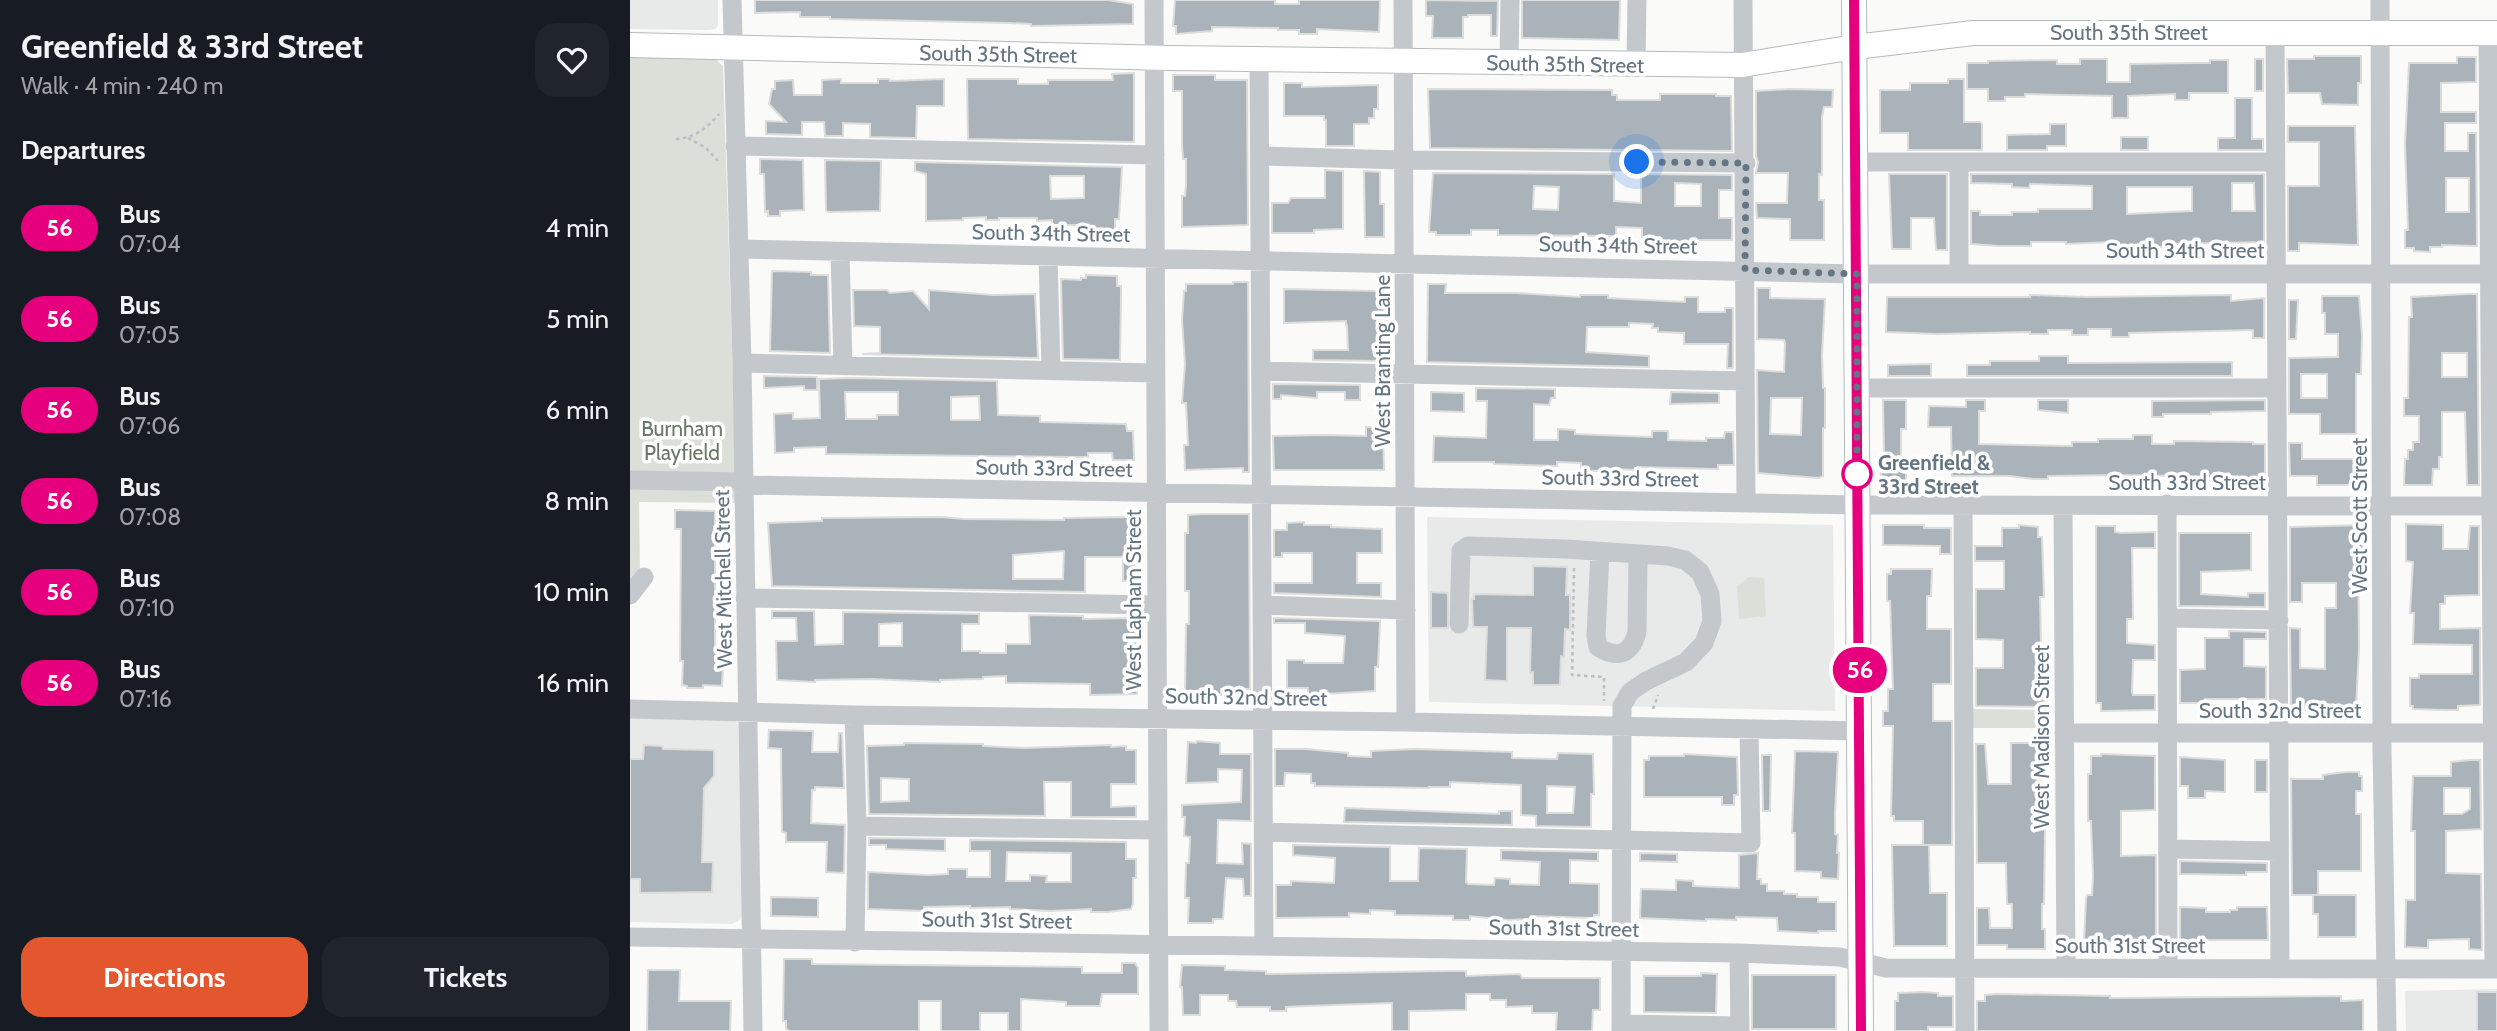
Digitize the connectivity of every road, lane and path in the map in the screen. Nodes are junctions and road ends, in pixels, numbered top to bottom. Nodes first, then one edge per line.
1 (732, 0) edge
2 (1154, 0) edge
3 (1403, 0) edge
4 (1510, 0) edge
5 (1637, 0) edge
6 (1743, 0) edge
7 (1854, 0) edge
8 (2380, 0) edge
9 (2274, 32) junction
10 (2492, 33) edge
11 (2380, 34) junction
12 (630, 45) edge
13 (734, 47) junction
14 (1855, 47) junction
15 (1153, 57) junction
16 (1259, 59) junction
17 (1404, 62) junction
18 (1509, 63) junction
19 (1636, 64) junction
20 (1742, 65) junction
21 (721, 112) dead end
22 (688, 138) junction
23 (676, 139) dead end
24 (735, 146) junction
25 (2493, 153) edge
26 (1155, 155) junction
27 (1260, 156) junction
28 (1403, 160) junction
29 (719, 162) dead end
30 (1855, 162) junction
31 (1959, 162) junction
32 (2275, 162) junction
33 (1746, 163) junction
34 (739, 250) junction
35 (841, 252) junction
36 (1048, 256) junction
37 (1156, 258) junction
38 (1261, 260) junction
39 (1405, 263) junction
40 (1745, 270) junction
41 (2275, 272) junction
42 (1959, 273) junction
43 (2381, 273) junction
44 (1857, 274) junction
45 (2494, 274) edge
46 (742, 363) junction
47 (843, 365) junction
48 (1051, 370) junction
49 (1261, 371) junction
50 (1155, 373) junction
51 (1405, 374) junction
52 (1745, 381) junction
53 (1857, 388) junction
54 (2277, 388) junction
55 (2494, 390) edge
56 (630, 480) edge
57 (743, 483) junction
58 (1155, 492) junction
59 (1262, 494) junction
60 (1405, 498) junction
61 (1746, 503) junction
62 (2167, 504) junction
63 (2278, 504) junction
64 (1857, 505) junction
65 (1963, 505) junction
66 (2063, 506) junction
67 (2382, 506) junction
68 (2494, 506) edge
69 (1600, 552) junction
70 (1638, 556) junction
71 (644, 577) dead end
72 (630, 594) edge
73 (745, 598) junction
74 (1156, 605) junction
75 (1263, 605) junction
76 (1406, 610) junction
77 (2494, 617) edge
78 (2168, 618) junction
79 (2278, 620) junction
80 (1459, 624) dead end
81 (630, 709) edge
82 (749, 712) junction
83 (854, 715) junction
84 (1157, 719) junction
85 (1264, 719) junction
86 (1406, 722) junction
87 (1620, 728) junction
88 (1749, 729) junction
89 (1861, 731) junction
90 (2064, 733) junction
91 (2167, 733) junction
92 (2279, 733) junction
93 (2382, 733) junction
94 (2495, 733) edge
95 (857, 826) junction
96 (1158, 830) junction
97 (1264, 832) junction
98 (1620, 841) junction
99 (2168, 849) junction
100 (2280, 851) junction
101 (2495, 851) edge
102 (630, 937) edge
103 (751, 940) junction
104 (855, 942) junction
105 (1159, 945) junction
106 (1264, 946) junction
107 (1621, 951) junction
108 (1739, 953) junction
109 (1861, 962) junction
110 (1964, 968) junction
111 (2066, 968) junction
112 (2168, 968) junction
113 (2280, 968) junction
114 (2386, 968) junction
115 (2496, 969) edge
116 (1621, 1028) edge
117 (1740, 1028) edge
118 (753, 1031) edge
119 (1159, 1031) edge
120 (1861, 1031) edge
121 (1965, 1031) edge
122 (2387, 1031) edge

1 - 13 street, West Mitchell Street
2 - 15 street, West Lapham Street
3 - 17 street, West Branting Lane
4 - 18 street
5 - 19 street
6 - 20 street
7 - 14 main road
8 - 11 street, West Scott Street
9 - 11 main road, South 35th Street
9 - 14 main road, South 35th Street
9 - 32 street
10 - 11 main road, South 35th Street
10 - 25 street
11 - 43 street, West Scott Street
12 - 13 main road, South 35th Street
13 - 15 main road, South 35th Street
13 - 24 street, West Mitchell Street
14 - 20 main road, South 35th Street
14 - 30 main road
15 - 16 main road, South 35th Street
15 - 26 street, West Lapham Street
16 - 17 main road, South 35th Street
16 - 27 street
17 - 18 main road, South 35th Street
17 - 28 street, West Branting Lane
18 - 19 main road, South 35th Street
19 - 20 main road, South 35th Street
20 - 33 street
21 - 22 path
22 - 23 path
22 - 29 path
24 - 26 street
24 - 34 street, West Mitchell Street
25 - 45 street
26 - 37 street, West Lapham Street
27 - 28 street
27 - 38 street
28 - 33 street
28 - 39 street, West Branting Lane
30 - 31 street
30 - 44 main road
31 - 32 street
31 - 42 street
32 - 41 street
33 - 40 street
34 - 35 street, South 34th Street
34 - 46 street, West Mitchell Street
35 - 36 street, South 34th Street
35 - 47 street
36 - 37 street, South 34th Street
36 - 48 street
37 - 38 street, South 34th Street
37 - 50 street, West Lapham Street
38 - 39 street, South 34th Street
38 - 49 street
39 - 40 street, South 34th Street
39 - 51 street, West Branting Lane
40 - 44 street, South 34th Street
40 - 52 street
41 - 42 street, South 34th Street
41 - 43 street, South 34th Street
41 - 54 street
42 - 44 street, South 34th Street
43 - 45 street, South 34th Street
43 - 67 street, West Scott Street
44 - 53 main road
45 - 55 street
46 - 47 street
46 - 57 street, West Mitchell Street
47 - 48 street
48 - 50 street
49 - 51 street
49 - 59 street
50 - 58 street, West Lapham Street
51 - 52 street
51 - 60 street, West Branting Lane
52 - 61 street
53 - 54 street
53 - 64 main road
54 - 63 street
55 - 68 street
56 - 57 street, South 33rd Street
57 - 58 street, South 33rd Street
57 - 73 street, West Mitchell Street
58 - 59 street, South 33rd Street
58 - 74 street, West Lapham Street
59 - 60 street, South 33rd Street
59 - 75 street
60 - 61 street, South 33rd Street
60 - 76 street, West Branting Lane
61 - 64 street, South 33rd Street
62 - 63 street, South 33rd Street
62 - 66 street, South 33rd Street
62 - 78 street
63 - 67 street, South 33rd Street
63 - 79 street
64 - 65 street, South 33rd Street
64 - 89 main road
65 - 66 street, South 33rd Street
65 - 110 street
66 - 90 street, West Madison Street
67 - 68 street, South 33rd Street
67 - 93 street, West Scott Street
68 - 77 street
69 - 70 street
69 - 70 street
69 - 80 street
70 - 87 street
71 - 72 street
73 - 74 street
73 - 82 street, West Mitchell Street
74 - 84 street, West Lapham Street
75 - 76 street
75 - 85 street
76 - 86 street, West Branting Lane
77 - 94 street
78 - 79 street
78 - 91 street
79 - 92 street
81 - 82 street, South 32nd Street
82 - 83 street, South 32nd Street
82 - 103 street, West Mitchell Street
83 - 84 street, South 32nd Street
83 - 95 street
84 - 85 street, South 32nd Street
84 - 96 street, West Lapham Street
85 - 86 street, South 32nd Street
85 - 97 street
86 - 87 street, South 32nd Street
87 - 88 street, South 32nd Street
87 - 98 street
88 - 89 street, South 32nd Street
88 - 98 street
89 - 109 main road
90 - 91 street, South 32nd Street
90 - 111 street, West Madison Street
91 - 92 street, South 32nd Street
91 - 99 street
92 - 93 street, South 32nd Street
92 - 100 street
93 - 94 street, South 32nd Street
93 - 114 street, West Scott Street
94 - 101 street
95 - 96 street
95 - 104 street
96 - 105 street, West Lapham Street
97 - 98 street
97 - 106 street
98 - 107 street
99 - 100 street
99 - 112 street
100 - 113 street
101 - 115 street
102 - 103 street, South 31st Street
103 - 104 street, South 31st Street
103 - 118 street, West Mitchell Street
104 - 105 street, South 31st Street
105 - 106 street, South 31st Street
105 - 119 street, West Lapham Street
106 - 107 street, South 31st Street
107 - 108 street, South 31st Street
107 - 116 street
108 - 109 street, South 31st Street
108 - 117 street
109 - 110 street, South 31st Street
109 - 120 main road
110 - 111 street, South 31st Street
110 - 121 street
111 - 112 street, South 31st Street
112 - 113 street, South 31st Street
113 - 114 street, South 31st Street
114 - 115 street, South 31st Street
114 - 122 street, West Scott Street
116 - 117 street

